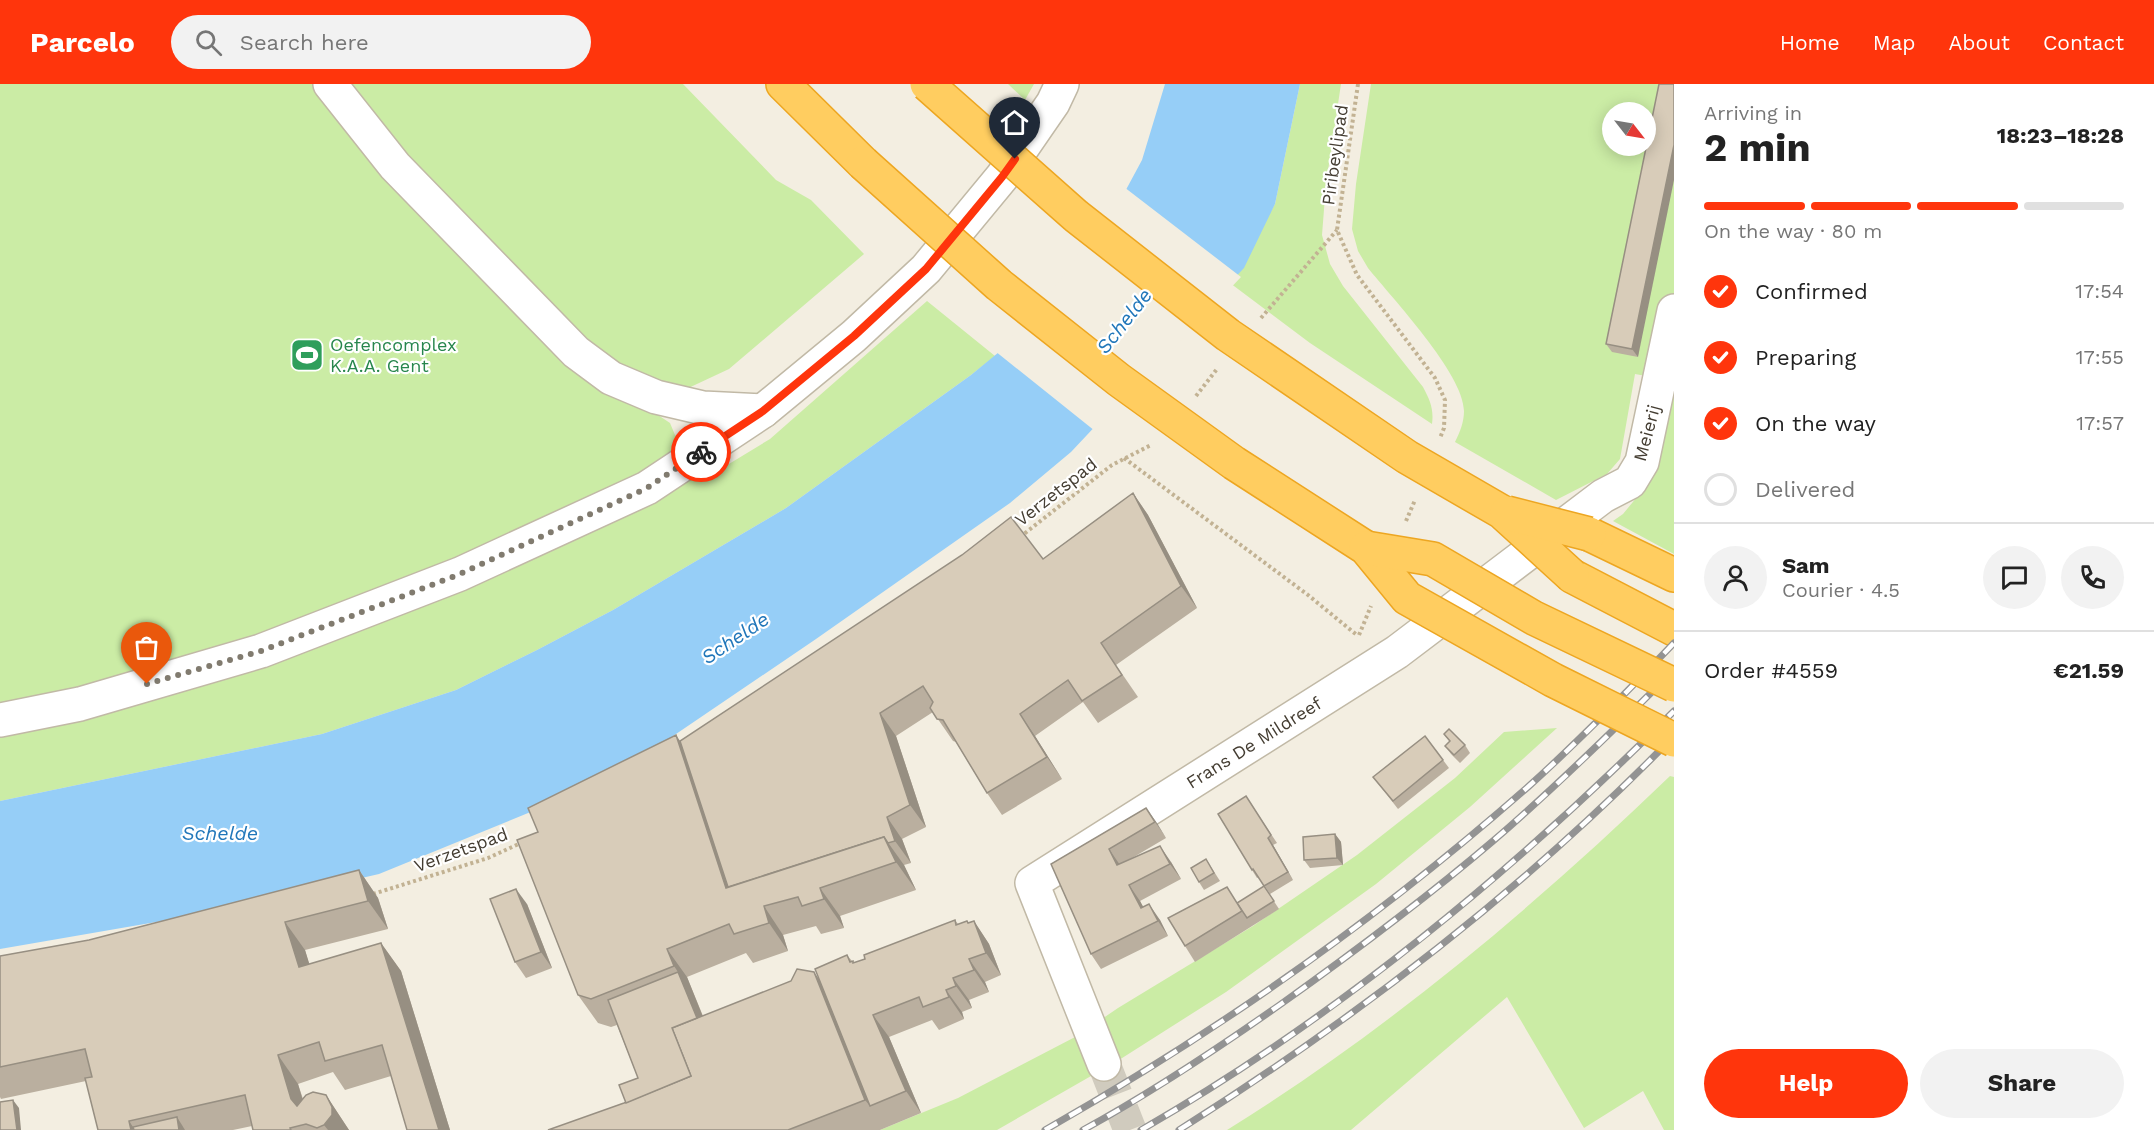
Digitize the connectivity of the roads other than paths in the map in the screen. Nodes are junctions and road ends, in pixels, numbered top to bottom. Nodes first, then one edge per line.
1 (330, 84) edge
2 (783, 84) edge
3 (927, 84) edge
4 (1062, 84) edge
5 (1674, 311) edge
6 (763, 411) junction
7 (1630, 482) joint
8 (1502, 512) junction
9 (1366, 548) junction
10 (1674, 575) edge
11 (1674, 629) edge
12 (1674, 685) edge
13 (0, 720) edge
14 (1674, 740) edge
15 (1104, 1064) tunnel mouth

1 - 6 street
2 - 9 highway, bridge
3 - 8 highway, bridge
4 - 6 street
5 - 7 street, Meierij
6 - 13 street
7 - 15 street, Frans De Mildreef
8 - 10 highway, bridge
8 - 11 highway, bridge
9 - 12 highway, bridge
9 - 14 highway, bridge

